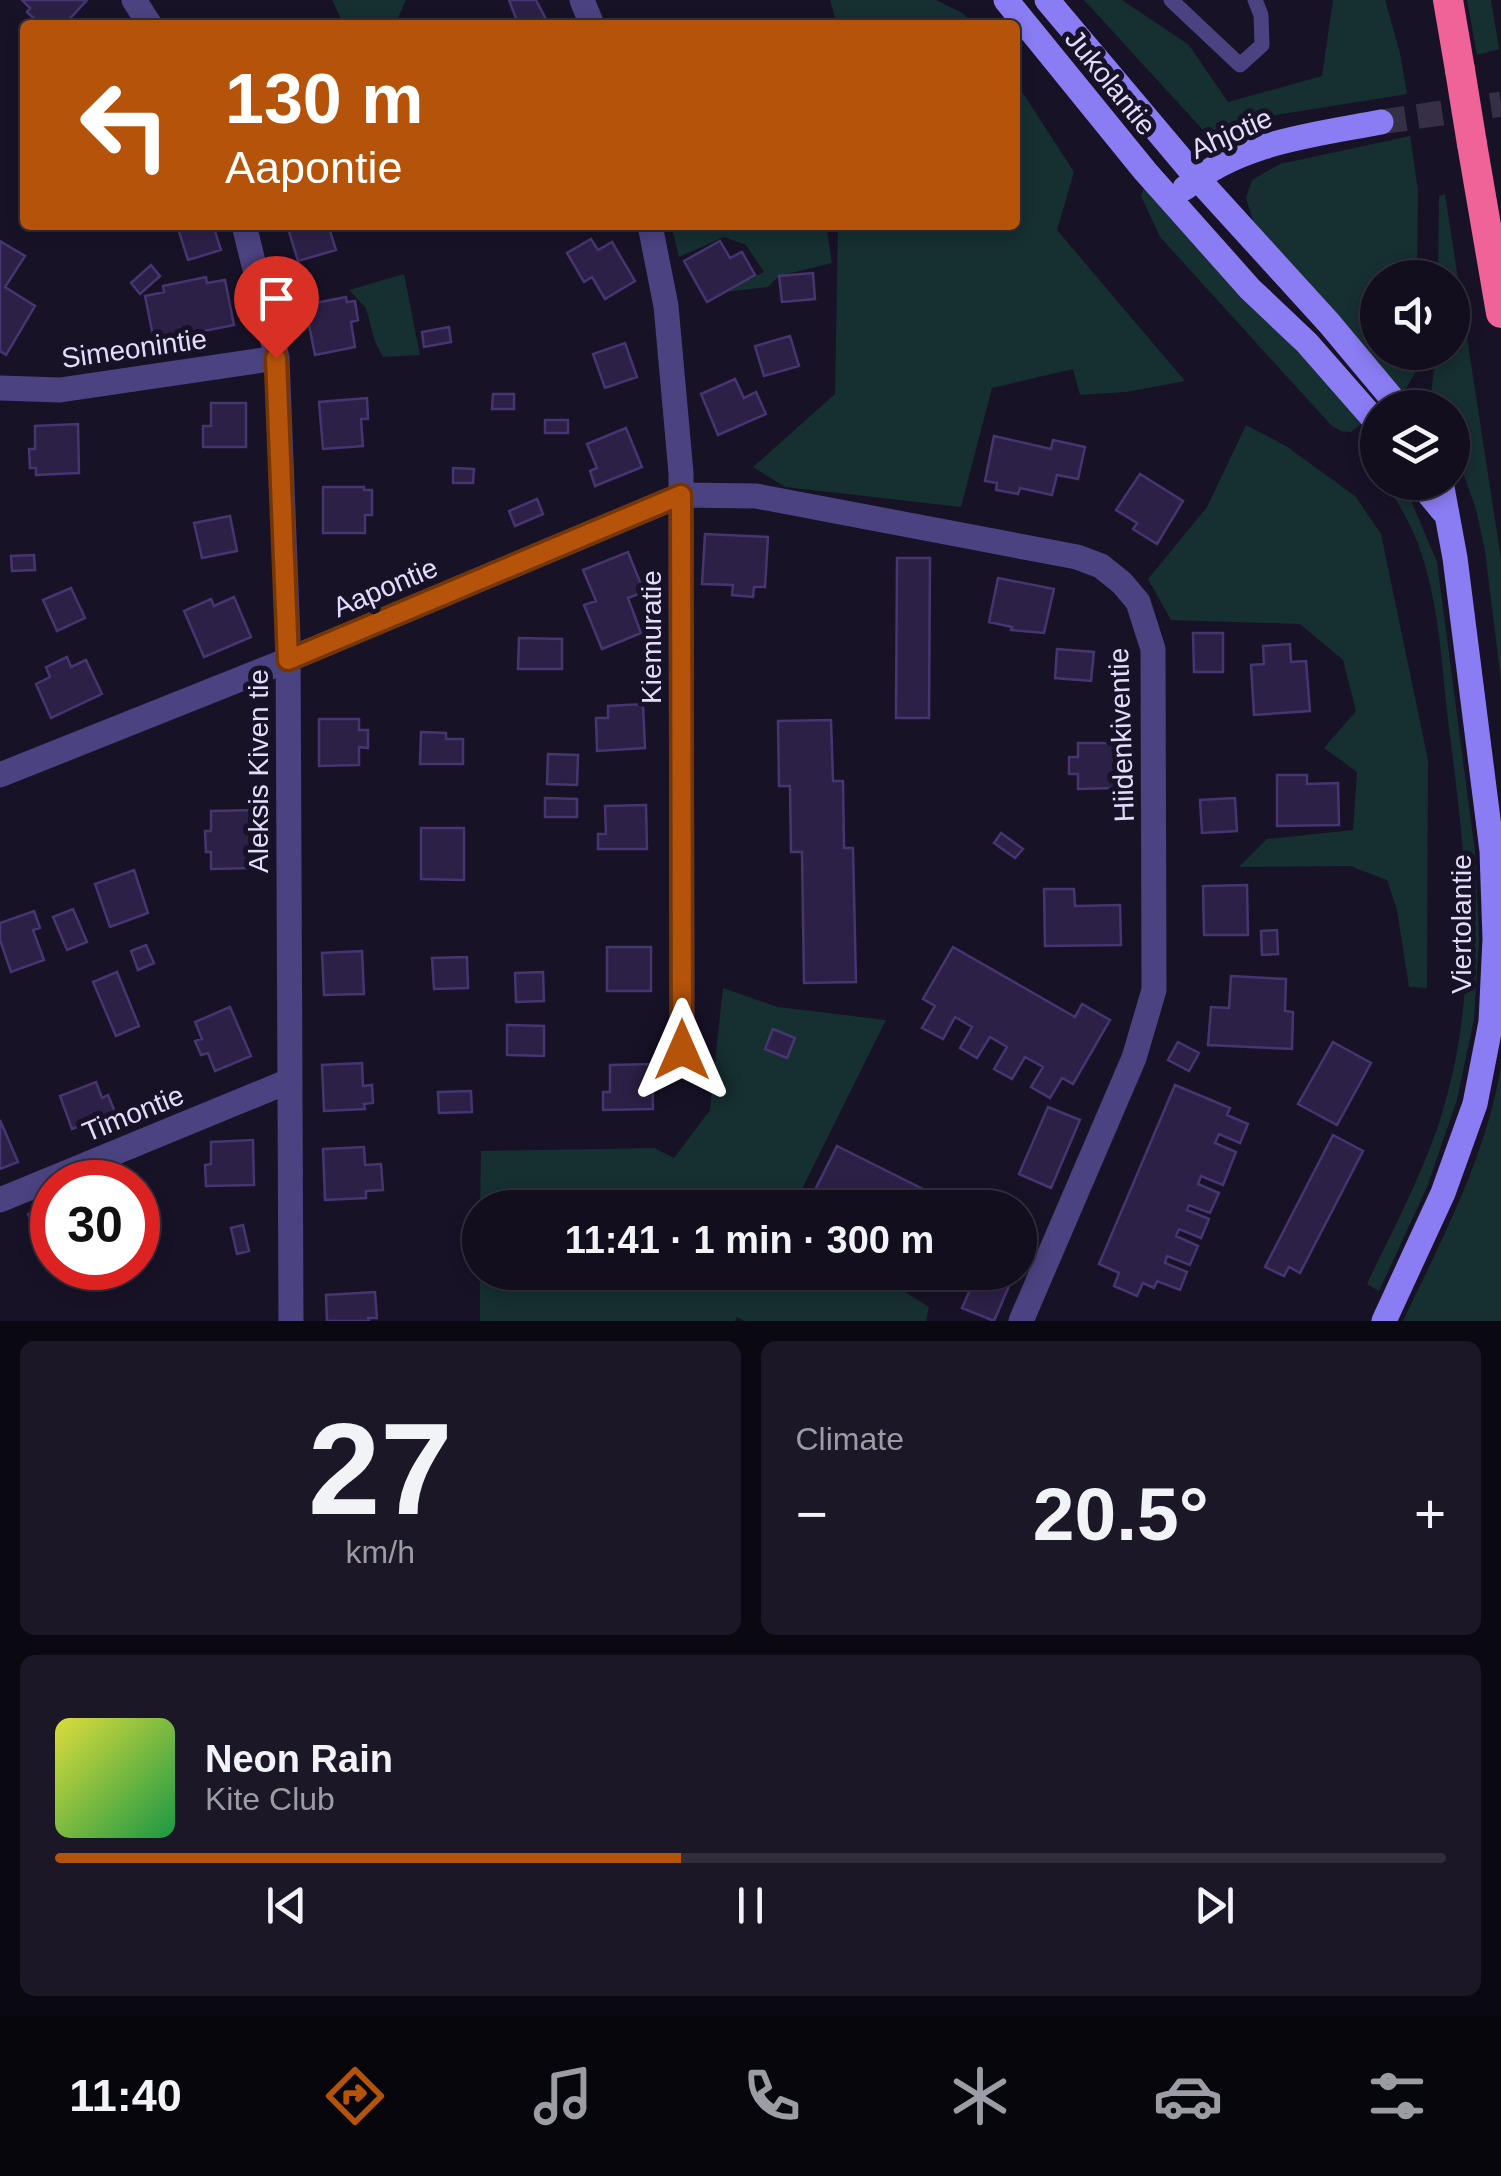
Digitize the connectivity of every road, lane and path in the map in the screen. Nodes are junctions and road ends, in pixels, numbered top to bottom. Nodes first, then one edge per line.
1 (1006, 0) edge
2 (1047, 0) edge
3 (1171, 0) edge
4 (1255, 0) edge
5 (1448, 0) edge
6 (1381, 122) tunnel mouth
7 (1197, 178) junction
8 (1171, 200) junction
9 (245, 230) edge
10 (651, 230) edge
11 (1501, 314) edge
12 (276, 358) junction
13 (0, 388) edge
14 (1385, 390) edge
15 (1360, 404) edge
16 (681, 495) junction
17 (1435, 500) edge
18 (1442, 500) edge
19 (1444, 511) junction
20 (288, 660) junction
21 (0, 775) edge
22 (682, 1050) dead end
23 (289, 1081) junction
24 (0, 1200) edge
25 (292, 1321) edge
26 (1021, 1321) edge
27 (1384, 1321) edge

1 - 8 street, Jukolantie
2 - 7 street, Jukolantie
3 - 4 lane
5 - 11 highway, bridge
6 - 7 street, Ahjotie
7 - 8 street, Ahjotie
7 - 14 street
8 - 15 street
9 - 12 street, Aleksis Kiven tie
10 - 16 street, Kiemuratie
12 - 13 street, Simeonintie
12 - 20 street, Aleksis Kiven tie
16 - 20 street, Aapontie
16 - 22 street, Kiemuratie
16 - 26 street, Hiidenkiventie
17 - 19 street, Viertolantie
18 - 19 street, Viertolantie
19 - 27 street, Viertolantie
20 - 21 street, Aapontie
20 - 23 street, Aleksis Kiven tie
23 - 24 street, Timontie
23 - 25 street, Aleksis Kiven tie

